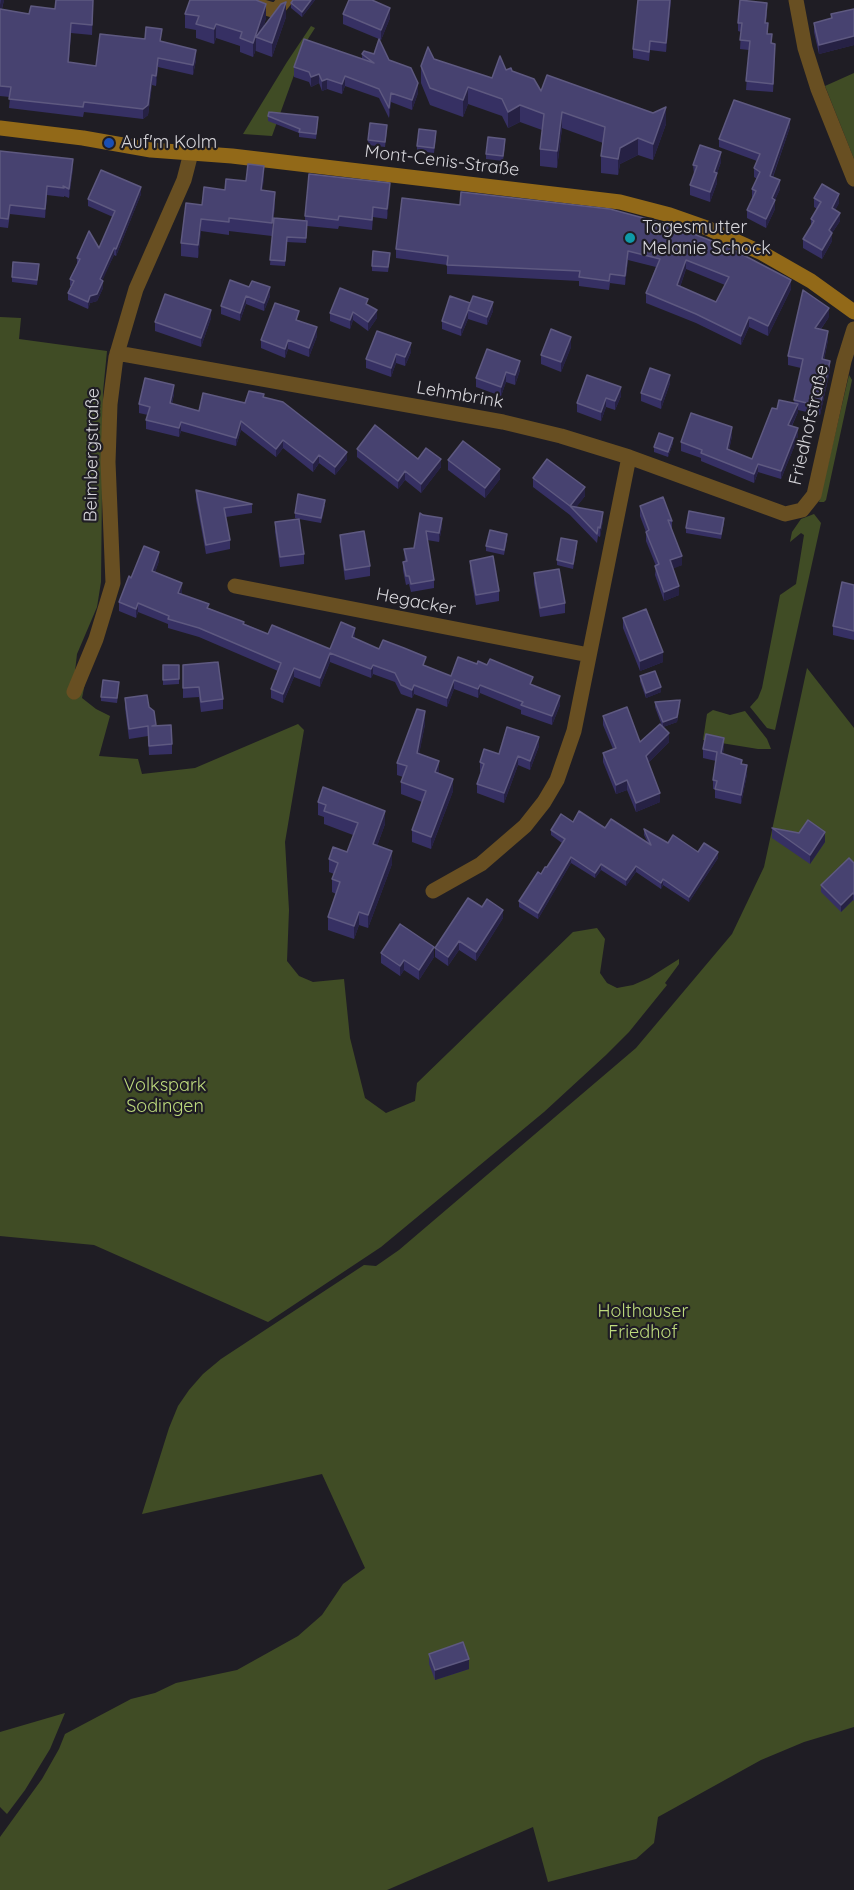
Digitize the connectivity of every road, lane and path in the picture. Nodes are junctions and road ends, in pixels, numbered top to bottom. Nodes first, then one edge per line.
1 (241, 0) edge
2 (285, 0) edge
3 (796, 0) edge
4 (0, 128) edge
5 (191, 153) junction
6 (854, 179) edge
7 (854, 312) edge
8 (854, 329) edge
9 (117, 353) junction
10 (629, 457) junction
11 (785, 513) joint
12 (235, 586) dead end
13 (589, 655) junction
14 (74, 692) dead end
15 (433, 891) dead end

1 - 2 street
3 - 6 street
4 - 5 main road, Mont-Cenis-Straße
5 - 7 main road, Mont-Cenis-Straße
5 - 9 street, Beimbergstraße
8 - 11 street, Friedhofstraße
9 - 10 street, Lehmbrink
9 - 14 street, Beimbergstraße
10 - 11 street, Lehmbrink
10 - 13 street
12 - 13 street, Hegacker
13 - 15 street

